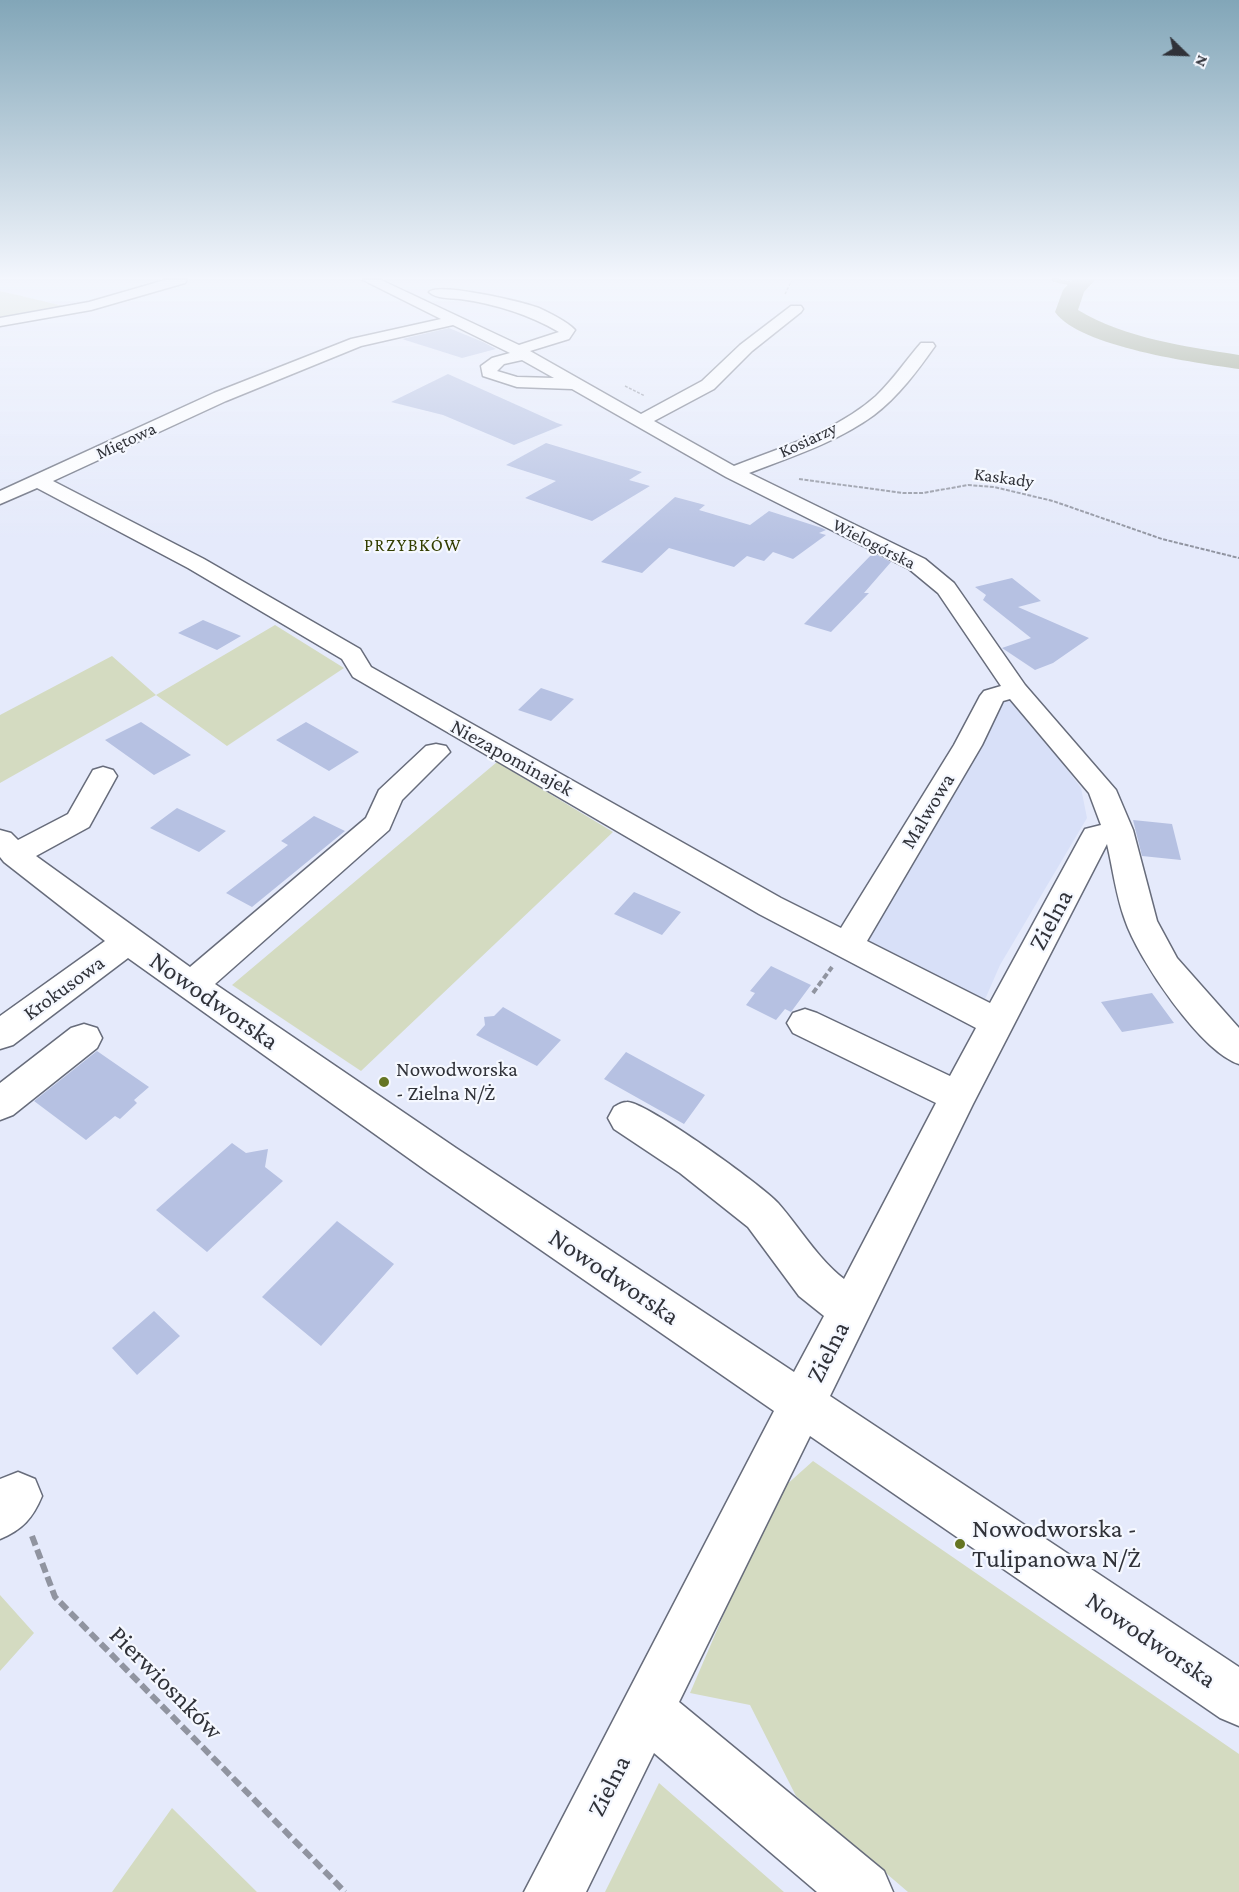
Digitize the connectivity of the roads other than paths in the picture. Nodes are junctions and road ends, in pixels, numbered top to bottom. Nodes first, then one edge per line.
1 (291, 368) edge
2 (489, 368) edge
3 (550, 368) edge
4 (725, 368) edge
5 (908, 368) edge
6 (578, 384) junction
7 (641, 421) junction
8 (734, 473) junction
9 (37, 481) junction
10 (0, 498) edge
11 (1017, 690) junction
12 (436, 752) dead end
13 (103, 776) dead end
14 (1118, 830) junction
15 (7, 847) edge
16 (128, 941) junction
17 (848, 945) junction
18 (191, 985) junction
19 (996, 1022) junction
20 (805, 1023) dead end
21 (0, 1035) edge
22 (84, 1038) dead end
23 (1239, 1050) edge
24 (958, 1096) junction
25 (0, 1104) edge
26 (627, 1118) dead end
27 (849, 1309) junction
28 (801, 1404) junction
29 (1239, 1699) edge
30 (647, 1711) junction
31 (554, 1892) edge
32 (863, 1892) edge

1 - 9 street, Miętowa
2 - 6 street
3 - 6 street, Wielogórska
4 - 7 street
5 - 8 street, Kosiarzy
6 - 7 street, Wielogórska
7 - 8 street, Wielogórska
8 - 11 street, Wielogórska
9 - 10 street, Miętowa
9 - 17 street, Niezapominajek
11 - 14 street, Wielogórska
11 - 17 street, Malwowa
12 - 18 street
13 - 15 street
14 - 19 street, Zielna
14 - 23 street, Wielogórska
15 - 16 street, Nowodworska
16 - 18 street, Nowodworska
16 - 21 street, Krokusowa
17 - 19 street, Niezapominajek
18 - 28 street, Nowodworska
19 - 24 street, Zielna
20 - 24 street
22 - 25 street
24 - 27 street, Zielna
26 - 27 street
27 - 28 street, Zielna
28 - 29 street, Nowodworska
28 - 30 street, Zielna
30 - 31 street, Zielna
30 - 32 street

